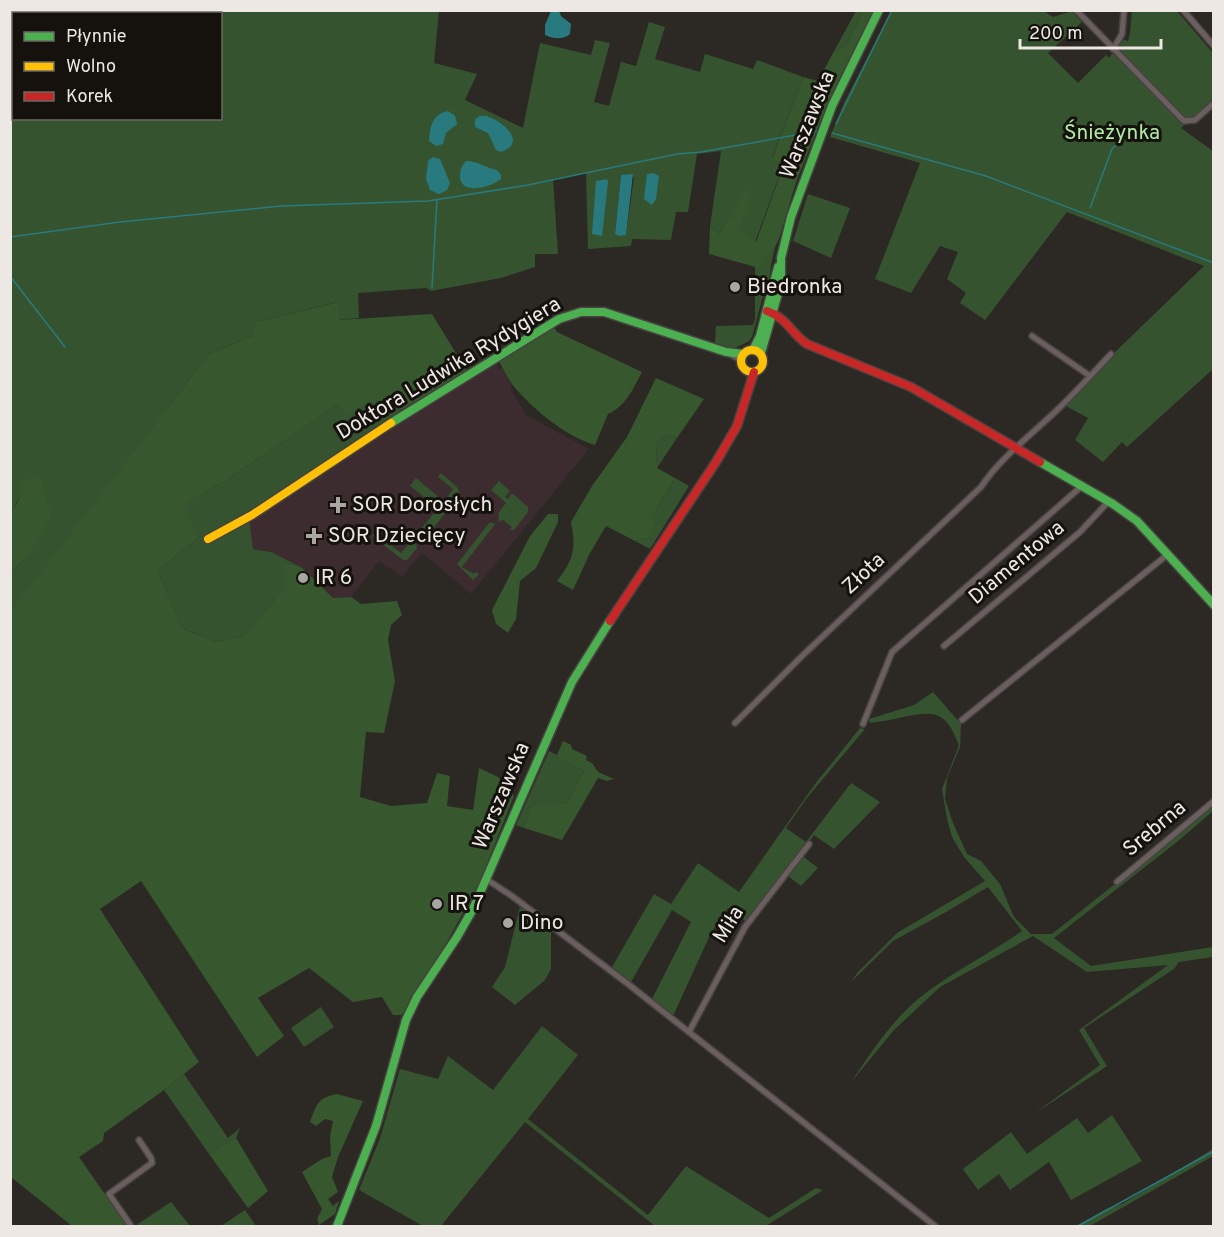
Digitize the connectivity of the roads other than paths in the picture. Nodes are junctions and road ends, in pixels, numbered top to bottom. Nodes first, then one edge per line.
1 (879, 10) edge
2 (1076, 10) edge
3 (1124, 10) edge
4 (1183, 10) edge
5 (1214, 46) edge
6 (1113, 49) junction
7 (1214, 103) edge
8 (770, 312) junction
9 (1032, 336) dead end
10 (757, 352) junction
11 (1111, 354) dead end
12 (742, 357) junction
13 (750, 371) junction
14 (1090, 376) junction
15 (1015, 449) junction
16 (1083, 485) junction
17 (1109, 501) junction
18 (208, 539) dead end
19 (1167, 555) junction
20 (1214, 604) edge
21 (944, 646) dead end
22 (962, 720) dead end
23 (735, 723) dead end
24 (863, 724) dead end
25 (1214, 801) edge
26 (809, 844) dead end
27 (486, 879) junction
28 (1116, 882) dead end
29 (689, 1032) junction
30 (140, 1140) dead end
31 (131, 1227) edge
32 (338, 1227) edge
33 (935, 1227) edge

1 - 8 main road, Warszawska
2 - 6 street
3 - 6 street
4 - 5 street
6 - 7 street
8 - 10 main road, Warszawska
8 - 15 main road
9 - 14 street
10 - 12 main road
10 - 13 main road, Warszawska
11 - 14 street, Złota
12 - 13 main road
12 - 18 main road, Doktora Ludwika Rydygiera
13 - 27 main road, Warszawska
14 - 15 street, Złota
15 - 16 main road
15 - 23 street, Złota
16 - 17 main road
16 - 24 street
17 - 19 main road
17 - 21 street, Diamentowa
19 - 20 main road
19 - 22 street
25 - 28 street, Srebrna
26 - 29 street, Miła
27 - 29 street
27 - 32 main road, Warszawska
29 - 33 street
30 - 31 street

